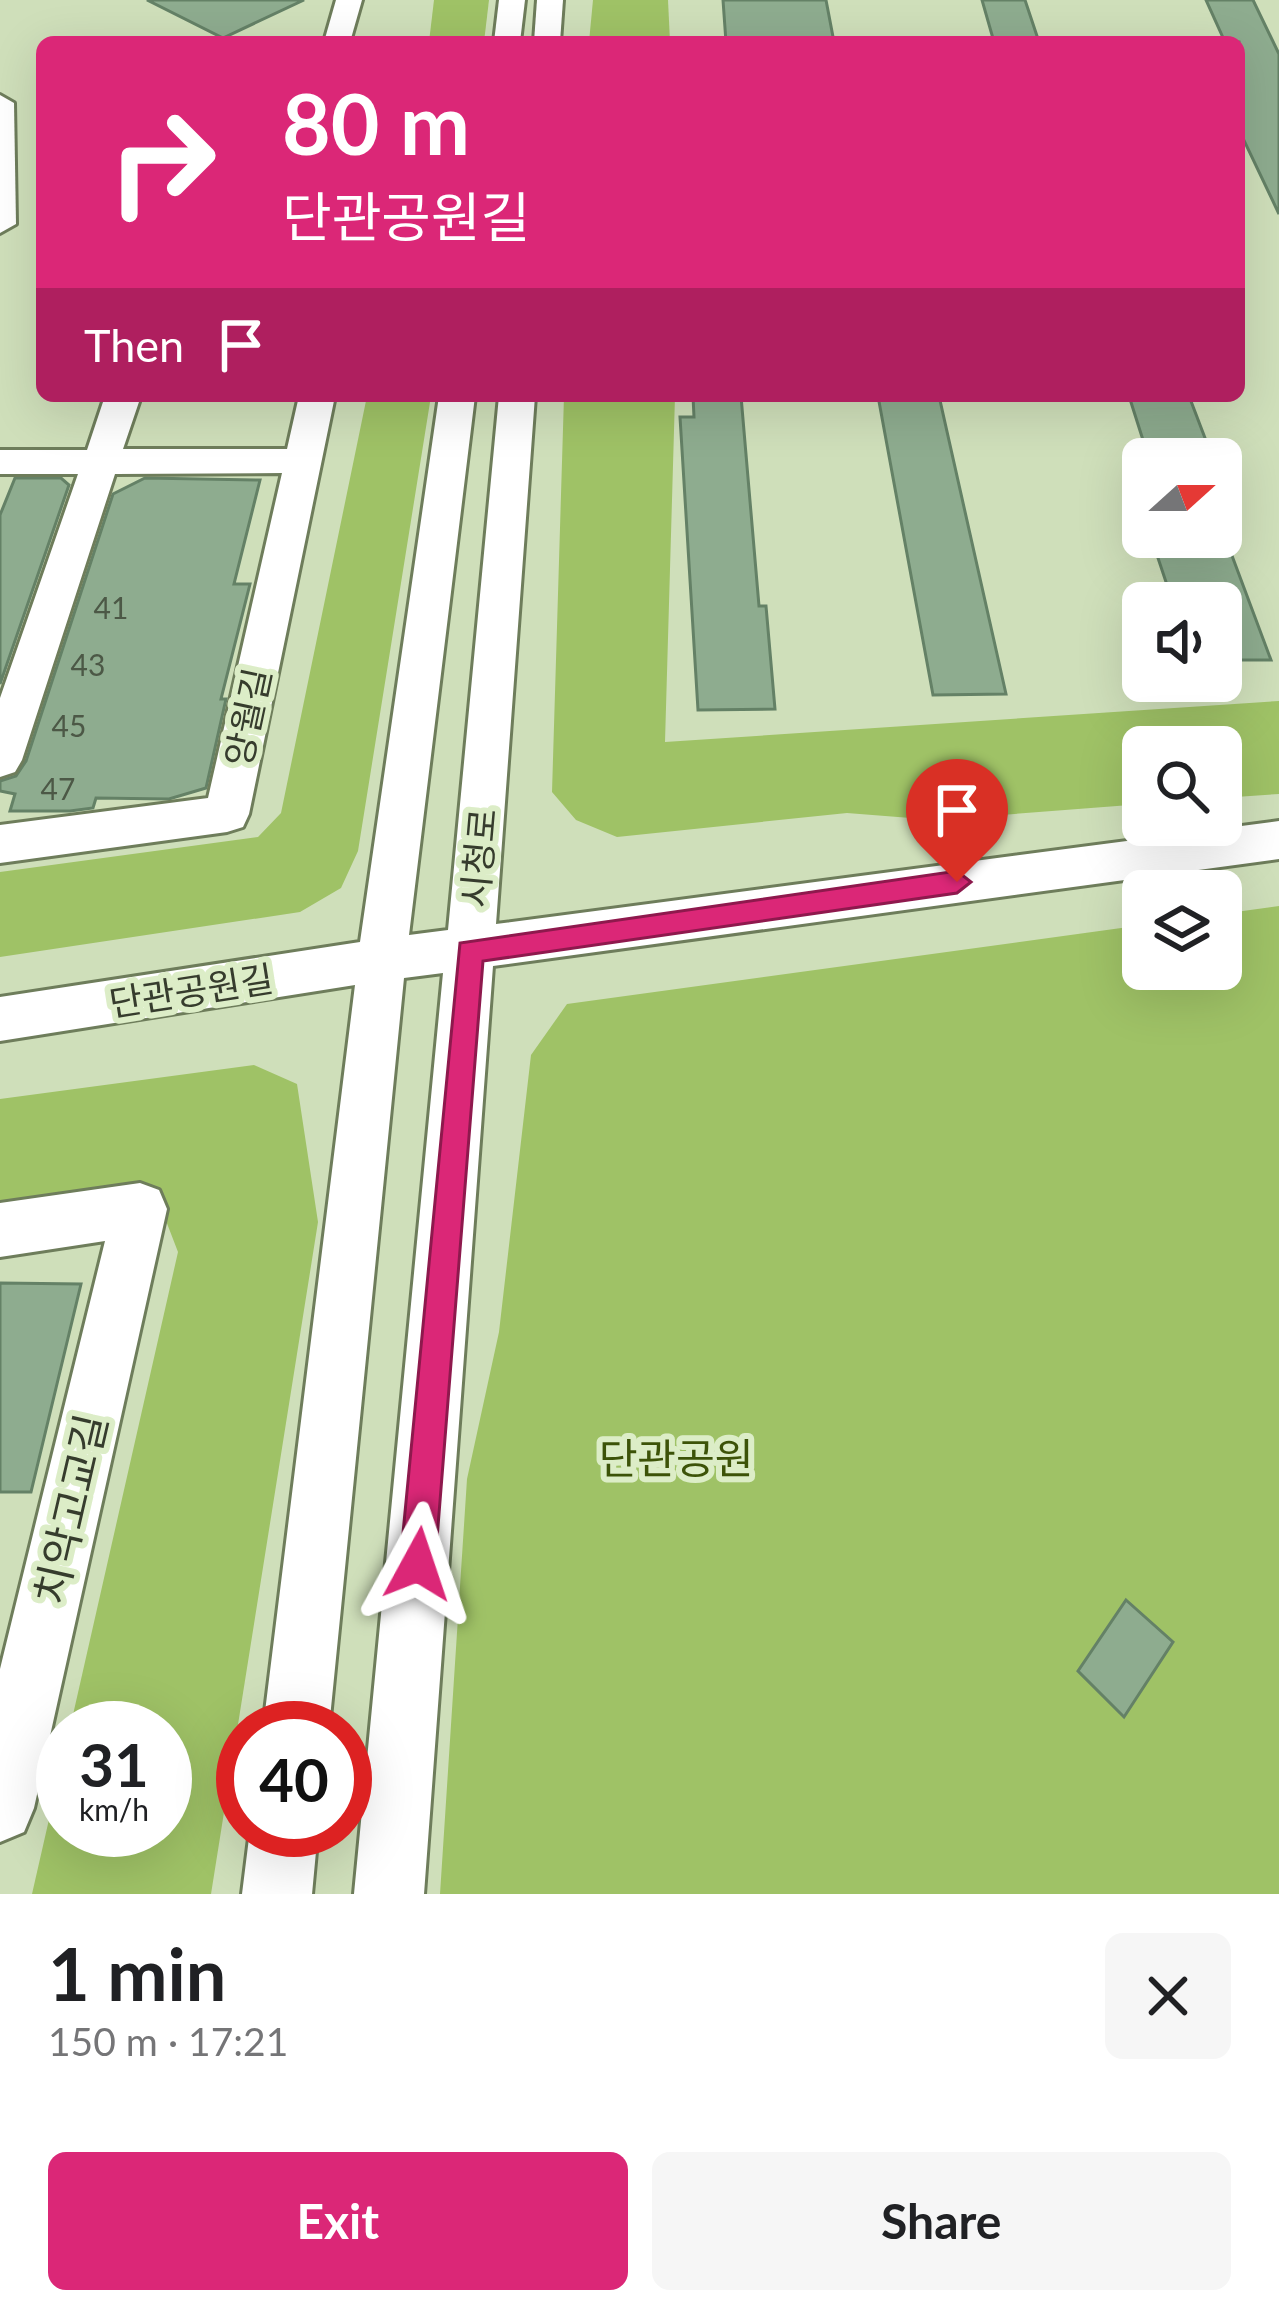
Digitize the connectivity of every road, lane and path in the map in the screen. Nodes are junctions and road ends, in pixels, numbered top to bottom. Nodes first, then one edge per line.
1 (350, 0) edge
2 (512, 0) edge
3 (550, 0) edge
4 (339, 36) edge
5 (508, 36) edge
6 (547, 36) edge
7 (0, 103) edge
8 (0, 224) edge
9 (121, 402) edge
10 (315, 402) edge
11 (456, 402) edge
12 (516, 402) edge
13 (100, 461) junction
14 (302, 461) junction
15 (0, 462) edge
16 (0, 760) edge
17 (1279, 840) edge
18 (0, 844) edge
19 (470, 951) junction
20 (382, 960) junction
21 (0, 1019) edge
22 (0, 1230) edge
23 (299, 1701) edge
24 (0, 1808) edge
25 (281, 1857) edge
26 (277, 1894) edge
27 (389, 1894) edge

1 - 4 street
2 - 5 street
3 - 6 street
7 - 8 street
9 - 13 street
10 - 14 street, 앙월길
11 - 20 street
12 - 19 street, 시청로
13 - 14 street
13 - 15 street
13 - 16 street
14 - 18 street, 앙월길
17 - 19 street
19 - 20 street, 단관공원길
19 - 27 street, 시청로
20 - 21 street, 단관공원길
20 - 23 street
22 - 24 street, 치악고교길
25 - 26 street

